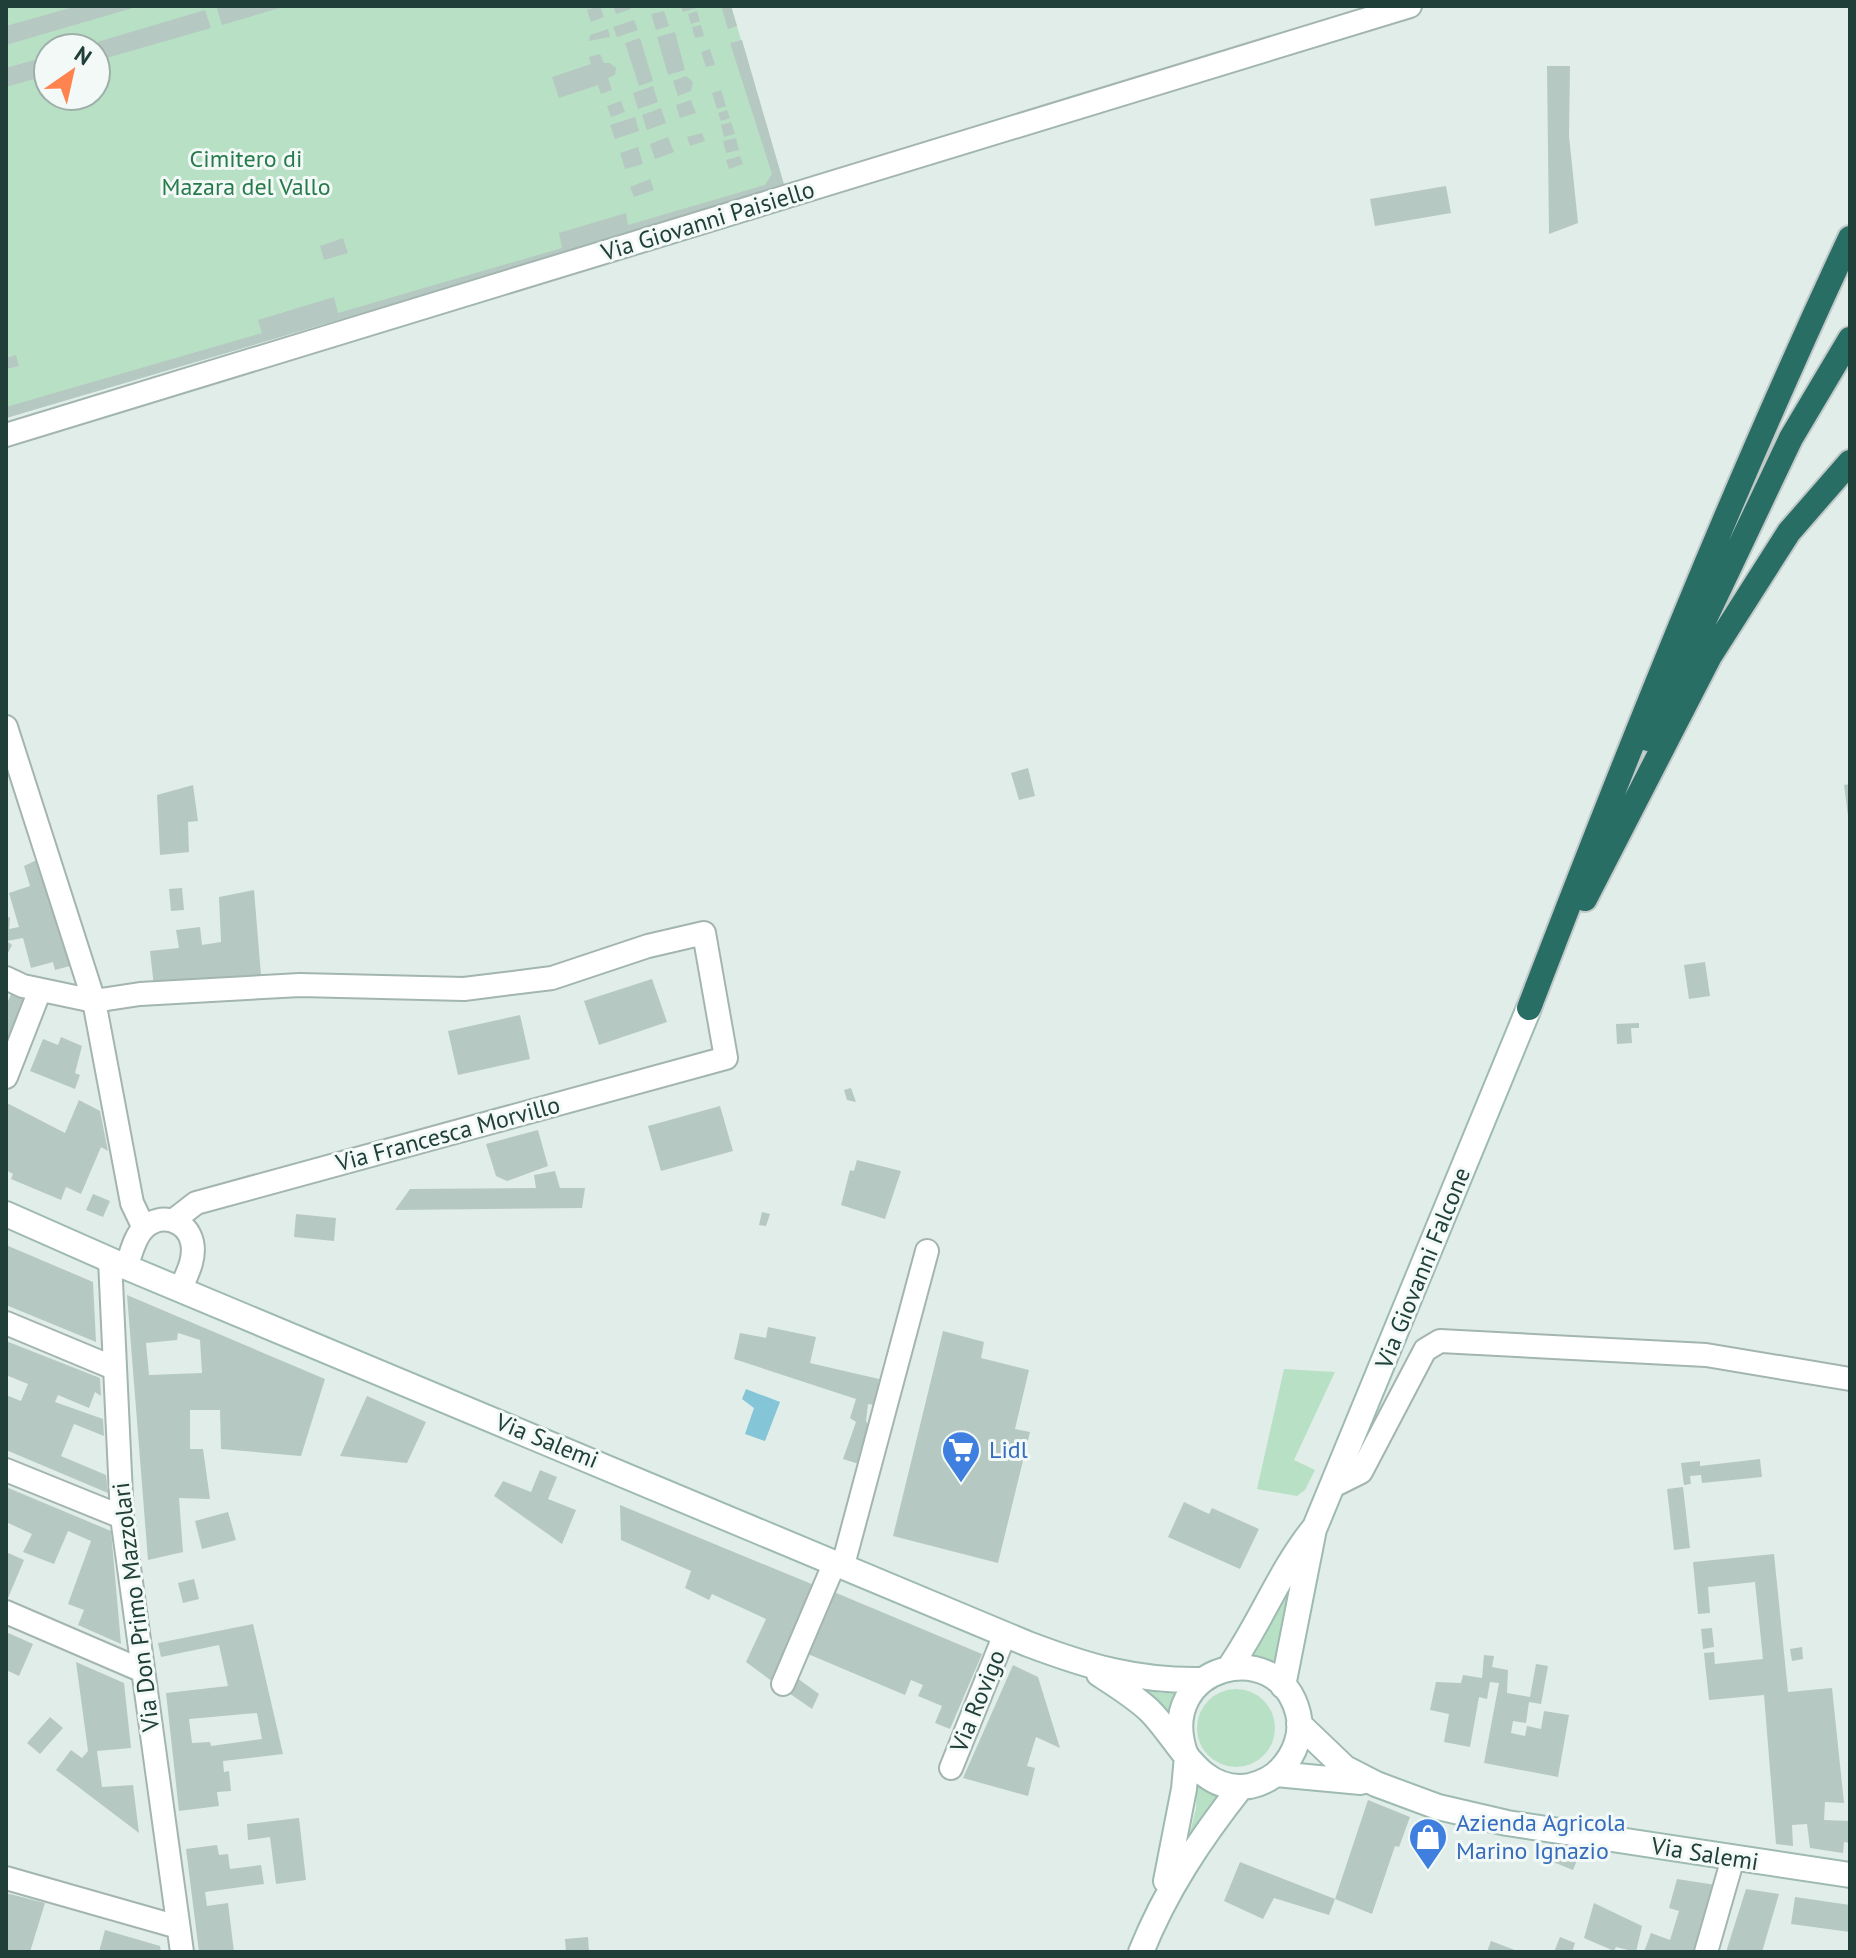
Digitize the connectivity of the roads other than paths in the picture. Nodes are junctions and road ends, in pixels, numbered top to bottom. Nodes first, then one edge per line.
1 (1410, 6) edge
2 (1850, 238) edge
3 (1850, 339) edge
4 (6, 435) edge
5 (1850, 462) edge
6 (6, 727) edge
7 (6, 978) edge
8 (40, 990) junction
9 (94, 1001) junction
10 (1529, 1008) junction
11 (6, 1077) edge
12 (6, 1214) edge
13 (174, 1220) junction
14 (144, 1228) junction
15 (927, 1251) dead end
16 (118, 1264) junction
17 (180, 1290) junction
18 (6, 1323) edge
19 (114, 1368) junction
20 (1850, 1379) edge
21 (6, 1470) edge
22 (1333, 1486) junction
23 (122, 1517) junction
24 (1315, 1527) junction
25 (839, 1563) junction
26 (6, 1612) edge
27 (1005, 1634) junction
28 (1088, 1667) junction
29 (1229, 1668) junction
30 (143, 1671) junction
31 (1201, 1680) junction
32 (783, 1684) dead end
33 (1283, 1686) junction
34 (1299, 1724) junction
35 (1186, 1754) junction
36 (951, 1768) dead end
37 (1276, 1774) junction
38 (1376, 1784) junction
39 (1241, 1787) junction
40 (1733, 1858) junction
41 (1850, 1875) edge
42 (6, 1878) edge
43 (1161, 1903) junction
44 (178, 1927) junction
45 (182, 1952) edge
46 (1141, 1952) edge
47 (1706, 1952) edge

1 - 4 street, Via Giovanni Paisiello
2 - 10 highway
3 - 10 highway
5 - 10 highway
6 - 9 street
7 - 8 street
8 - 9 street
8 - 11 street
9 - 13 street, Via Francesca Morvillo
9 - 14 street
10 - 22 main road, Via Giovanni Falcone
12 - 16 main road, Via Salemi
13 - 14 street, Via Francesca Morvillo
13 - 17 street
14 - 16 street
15 - 25 street
16 - 17 main road, Via Salemi
16 - 19 street, Via Don Primo Mazzolari
17 - 25 main road, Via Salemi
18 - 19 street
19 - 23 street, Via Don Primo Mazzolari
20 - 22 street
21 - 23 street
22 - 24 main road, Via Giovanni Falcone
23 - 30 street, Via Don Primo Mazzolari
24 - 29 main road
24 - 33 main road
25 - 27 main road, Via Salemi
25 - 32 street
26 - 30 street
27 - 28 main road, Via Salemi
27 - 36 street, Via Rovigo
28 - 31 main road
28 - 35 main road
29 - 31 main road
29 - 33 main road
30 - 44 street, Via Don Primo Mazzolari
31 - 35 main road
33 - 34 main road
34 - 37 main road
34 - 38 main road
35 - 39 main road
35 - 43 main road
37 - 38 main road
37 - 39 main road
38 - 40 main road, Via Salemi
39 - 43 main road
40 - 41 main road, Via Salemi
40 - 47 street
42 - 44 street
43 - 46 main road
44 - 45 street, Via Don Primo Mazzolari

